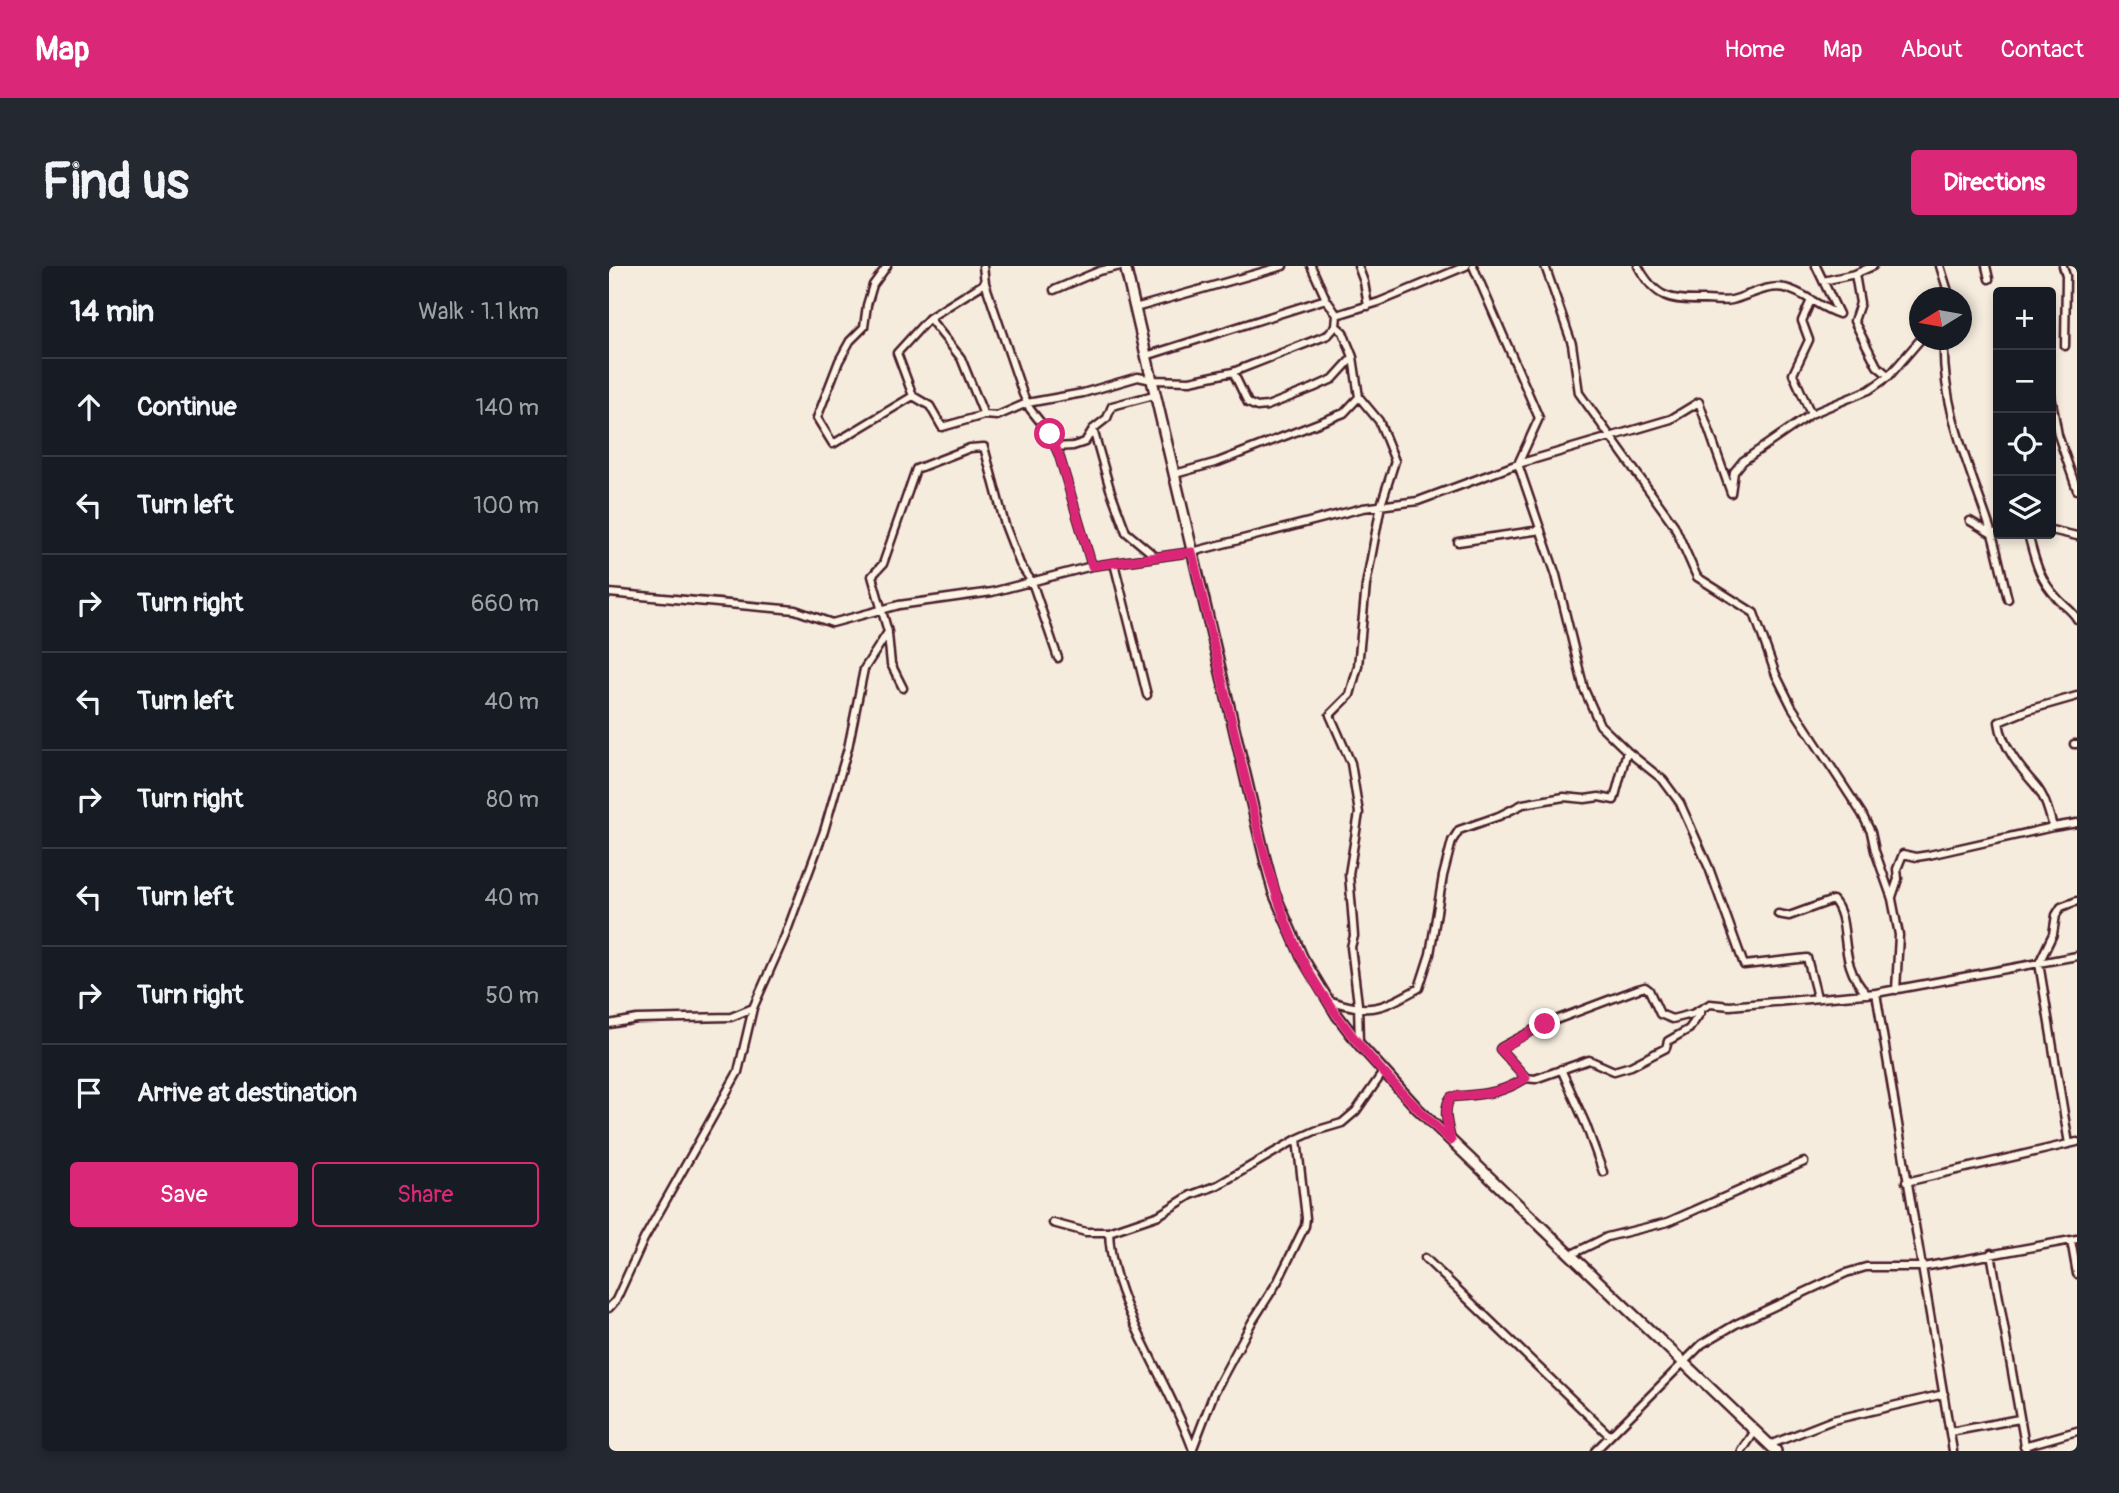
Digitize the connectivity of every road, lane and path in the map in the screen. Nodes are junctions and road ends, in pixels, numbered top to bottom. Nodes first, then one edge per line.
1 (887, 266) edge
2 (983, 266) edge
3 (1123, 266) edge
4 (1283, 266) edge
5 (1311, 266) edge
6 (1358, 266) edge
7 (1466, 266) edge
8 (1473, 266) edge
9 (1545, 266) edge
10 (1638, 266) edge
11 (1816, 266) edge
12 (1873, 266) edge
13 (1940, 266) edge
14 (1986, 266) edge
15 (2063, 266) edge
16 (1855, 274) junction
17 (1989, 279) dead end
18 (1823, 281) junction
19 (985, 283) junction
20 (1947, 287) edge
21 (1054, 290) dead end
22 (1326, 299) junction
23 (1811, 300) junction
24 (1368, 306) junction
25 (1135, 308) junction
26 (1337, 315) junction
27 (929, 318) junction
28 (1336, 326) junction
29 (2065, 346) dead end
30 (1911, 350) edge
31 (1944, 350) edge
32 (1146, 356) junction
33 (1353, 357) junction
34 (1233, 372) junction
35 (1889, 376) junction
36 (1151, 380) junction
37 (1154, 395) junction
38 (913, 396) junction
39 (1359, 397) junction
40 (1027, 403) junction
41 (2054, 413) edge
42 (1811, 414) junction
43 (984, 415) junction
44 (1093, 429) junction
45 (1609, 437) junction
46 (1055, 447) junction
47 (1518, 464) junction
48 (1175, 474) junction
49 (2077, 490) edge
50 (1381, 505) junction
51 (1970, 521) dead end
52 (1993, 528) edge
53 (1541, 530) junction
54 (2056, 531) edge
55 (1993, 532) edge
56 (2077, 536) edge
57 (1996, 539) edge
58 (2029, 539) edge
59 (1458, 542) dead end
60 (1192, 552) junction
61 (1156, 557) junction
62 (1114, 563) junction
63 (1092, 566) junction
64 (1032, 582) junction
65 (609, 593) edge
66 (2008, 599) dead end
67 (882, 610) junction
68 (2077, 618) edge
69 (888, 632) junction
70 (1058, 658) dead end
71 (903, 688) dead end
72 (1147, 695) dead end
73 (2077, 696) edge
74 (1627, 751) junction
75 (2077, 823) edge
76 (2053, 827) junction
77 (1892, 899) junction
78 (2077, 901) edge
79 (1778, 914) dead end
80 (2077, 956) edge
81 (2039, 963) junction
82 (1896, 990) junction
83 (1876, 993) junction
84 (1867, 994) junction
85 (1817, 997) junction
86 (1327, 1000) junction
87 (1710, 1004) junction
88 (753, 1008) junction
89 (1358, 1010) junction
90 (609, 1024) edge
91 (1359, 1044) junction
92 (1561, 1069) junction
93 (1384, 1071) junction
94 (1526, 1078) junction
95 (1297, 1139) junction
96 (1451, 1141) junction
97 (2073, 1143) edge
98 (1804, 1162) dead end
99 (1603, 1172) dead end
100 (1906, 1182) junction
101 (1053, 1223) dead end
102 (1109, 1232) junction
103 (2074, 1239) edge
104 (1991, 1253) junction
105 (1570, 1255) junction
106 (1425, 1258) dead end
107 (1923, 1267) junction
108 (2077, 1273) edge
109 (609, 1308) edge
110 (1682, 1362) junction
111 (1944, 1394) junction
112 (2019, 1419) junction
113 (2077, 1431) edge
114 (1755, 1432) junction
115 (1950, 1432) junction
116 (1610, 1436) junction
117 (1772, 1448) edge
118 (2025, 1448) edge
119 (1193, 1450) edge
120 (1595, 1451) edge
121 (1742, 1451) edge
122 (1953, 1451) edge

1 - 38 street
2 - 19 street
3 - 21 street
3 - 25 street
4 - 25 street
5 - 22 street
6 - 24 street
7 - 24 street
8 - 47 street
9 - 45 street
10 - 23 street
11 - 18 street
12 - 16 street
13 - 20 street
14 - 17 street
15 - 29 street
16 - 18 street
16 - 35 street
18 - 23 street
19 - 27 street
19 - 40 street
22 - 26 street
22 - 32 street
23 - 42 street
24 - 26 street
25 - 32 street
26 - 28 street
27 - 38 street
27 - 43 street
28 - 33 street
28 - 34 street
30 - 35 street
31 - 52 street
32 - 36 street
33 - 34 street
33 - 39 street
34 - 36 street
35 - 42 street
36 - 37 street
36 - 40 street
37 - 44 street
37 - 48 street
38 - 43 street
39 - 48 street
39 - 50 street
40 - 43 street
40 - 46 street
41 - 49 street
42 - 45 street
44 - 46 street
44 - 61 street
45 - 47 street
45 - 77 street
46 - 63 street
47 - 50 street
47 - 53 street
48 - 60 street
50 - 60 street
50 - 89 street
51 - 55 street
53 - 59 street
53 - 74 street
54 - 56 street
57 - 66 street
58 - 68 street
60 - 61 street
60 - 86 street
61 - 62 street
62 - 63 street
62 - 72 street
63 - 64 street
64 - 67 street
64 - 67 street
64 - 70 street
65 - 67 street
67 - 69 street
69 - 71 street
69 - 88 street
73 - 76 street
74 - 85 street
74 - 89 street
75 - 76 street
76 - 77 street
77 - 82 street
78 - 81 street
79 - 84 street
80 - 81 street
81 - 82 street
81 - 97 street
82 - 83 street
83 - 84 street
83 - 100 street
84 - 85 street
85 - 87 street
86 - 89 street
86 - 91 street
87 - 92 street
87 - 94 street
88 - 90 street
88 - 109 street
89 - 91 street
91 - 93 street
92 - 94 street
92 - 99 street
93 - 95 street
93 - 96 street
94 - 96 street
95 - 102 street
95 - 119 street
96 - 105 street
97 - 100 street
98 - 105 street
100 - 107 street
101 - 102 street
102 - 119 street
103 - 104 street
103 - 108 street
104 - 107 street
104 - 112 street
105 - 110 street
106 - 116 street
107 - 110 street
107 - 111 street
110 - 114 street
110 - 116 street
111 - 115 street
111 - 117 street
112 - 115 street
112 - 118 street
113 - 118 street
114 - 117 street
114 - 121 street
115 - 122 street
116 - 120 street

